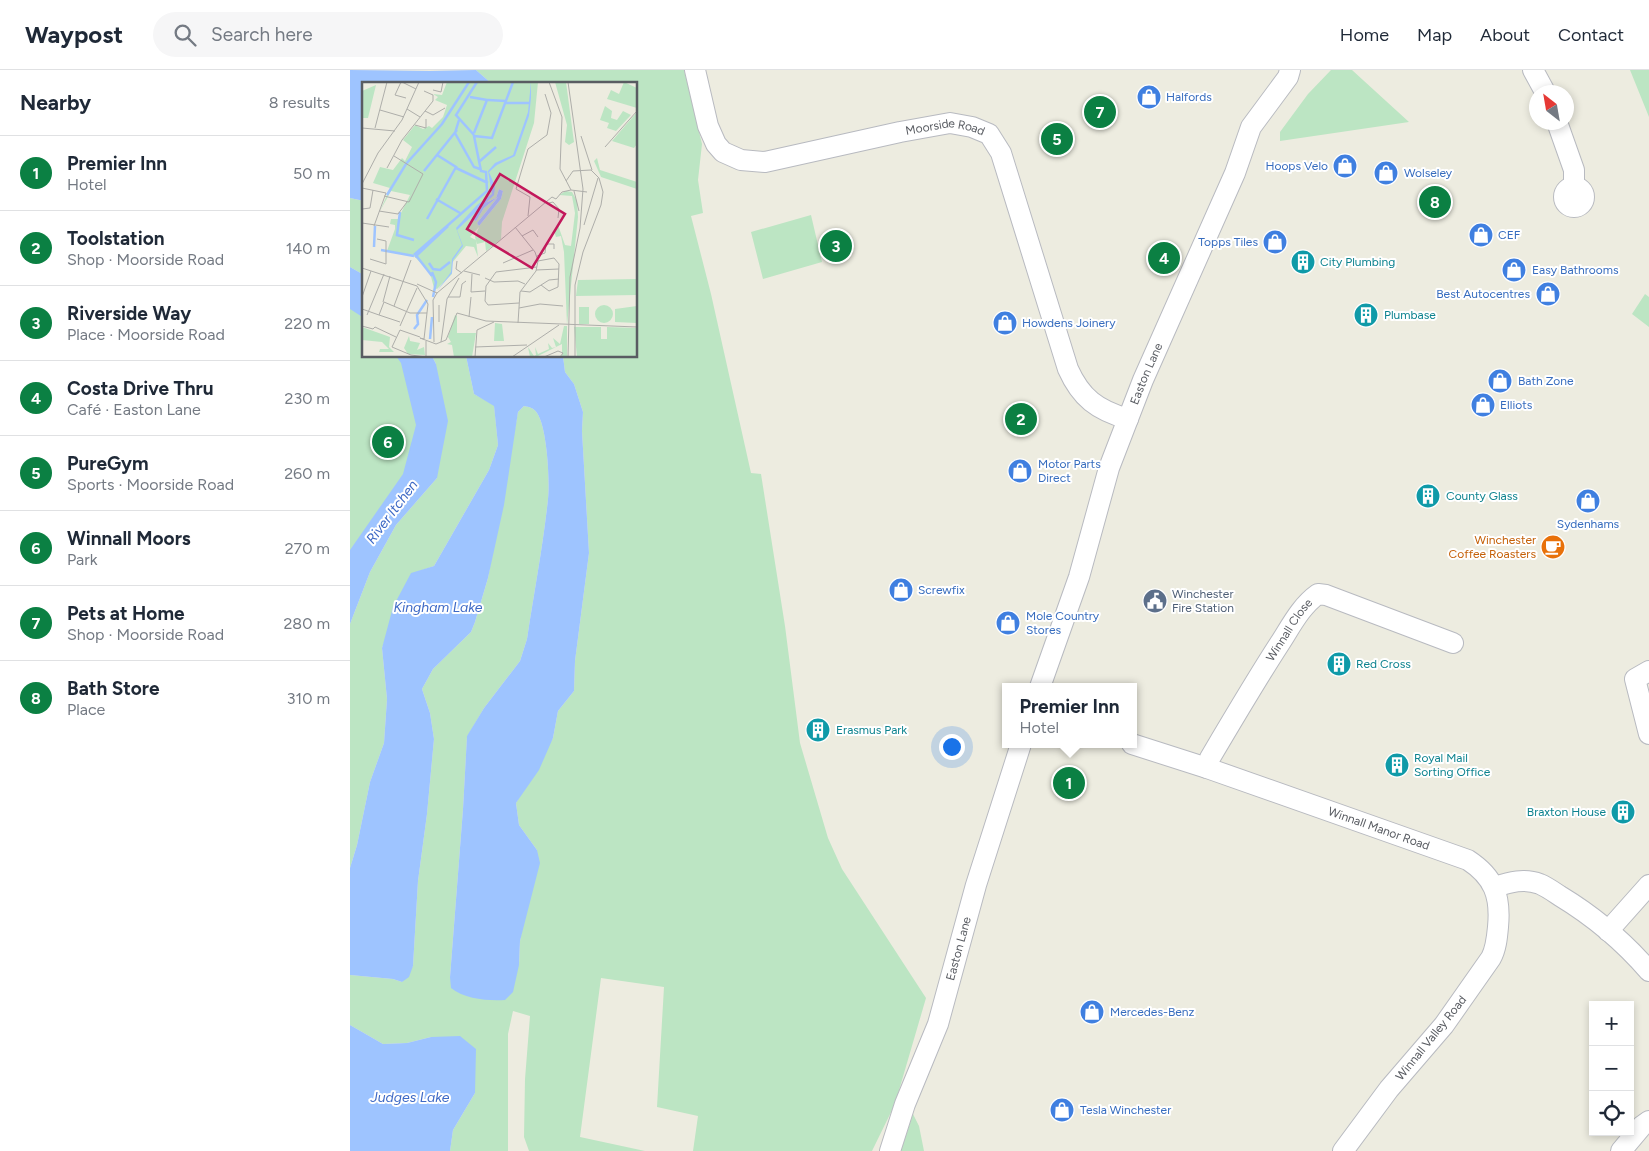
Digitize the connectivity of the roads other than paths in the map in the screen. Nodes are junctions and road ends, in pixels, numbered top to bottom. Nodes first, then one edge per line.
1 (695, 70) edge
2 (1533, 70) edge
3 (1291, 72) edge
4 (1541, 85) edge
5 (1560, 130) edge
6 (1574, 186) dead end
7 (1128, 419) junction
8 (1453, 643) dead end
9 (1649, 672) edge
10 (1041, 683) edge
11 (1649, 734) edge
12 (1137, 746) edge
13 (1020, 748) edge
14 (1207, 768) junction
15 (1649, 885) edge
16 (1495, 887) junction
17 (1608, 931) junction
18 (1649, 971) edge
19 (1649, 1121) edge
20 (890, 1151) edge
21 (1343, 1151) edge
22 (1622, 1151) edge

1 - 7 street, Moorside Road
2 - 4 street
3 - 7 street, Easton Lane
5 - 6 street
7 - 10 street, Easton Lane
8 - 14 street, Winnall Close
9 - 11 street
12 - 14 street, Winnall Manor Road
13 - 20 street, Easton Lane
14 - 16 street, Winnall Manor Road
15 - 17 street
16 - 17 street
16 - 21 street, Winnall Valley Road
17 - 18 street
19 - 22 street

